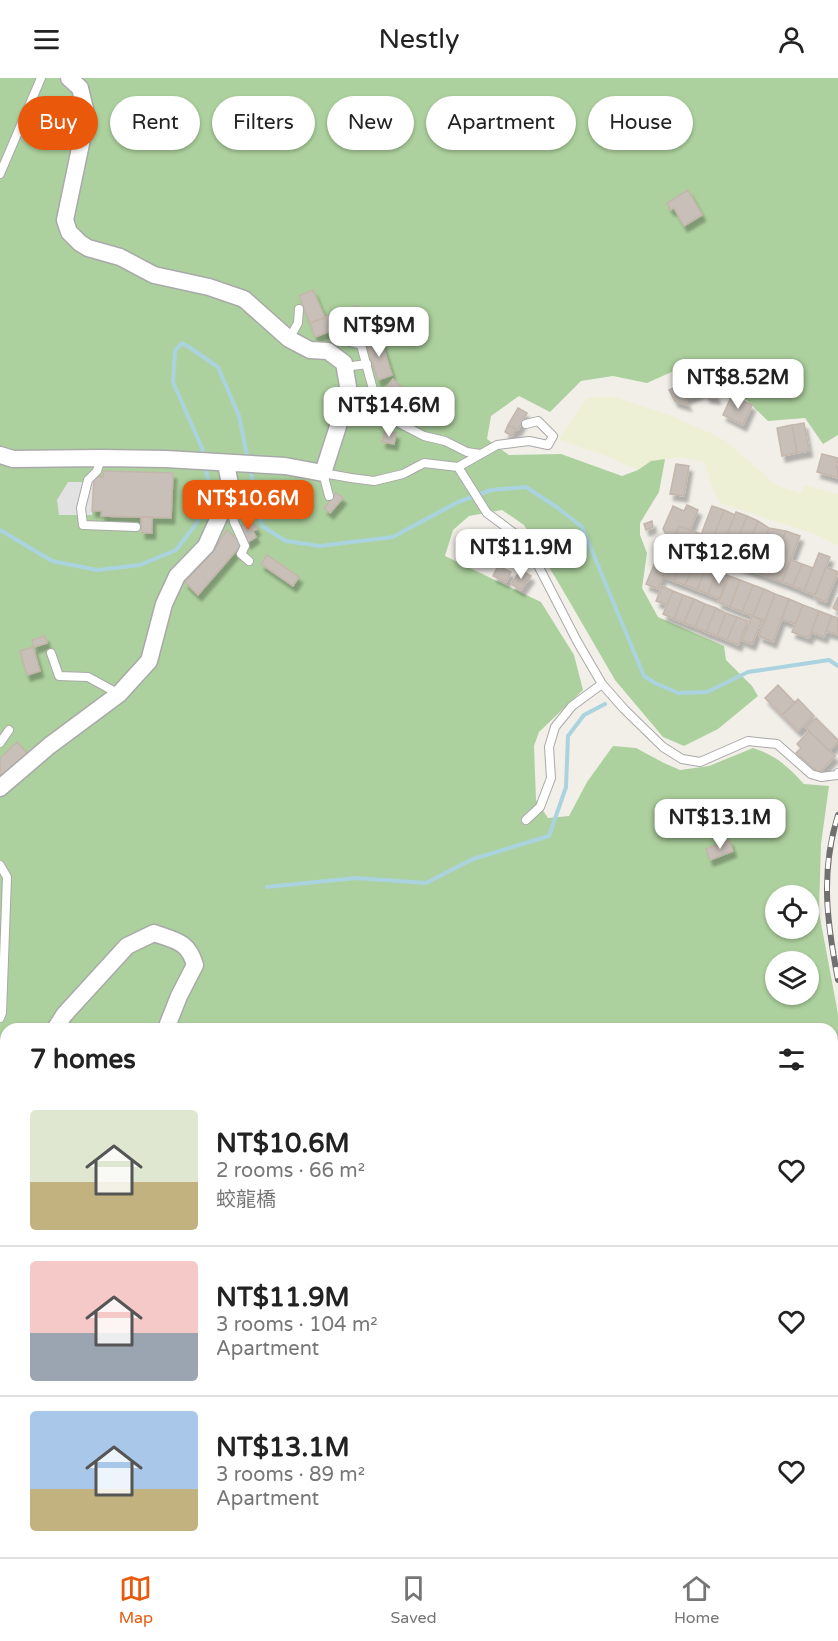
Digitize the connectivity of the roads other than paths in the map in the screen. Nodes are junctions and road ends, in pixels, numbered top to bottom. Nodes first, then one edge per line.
1 (41, 78) edge
2 (69, 78) edge
3 (0, 174) edge
4 (298, 309) dead end
5 (335, 338) dead end
6 (289, 339) junction
7 (367, 364) junction
8 (345, 368) junction
9 (526, 424) dead end
10 (480, 454) junction
11 (0, 455) edge
12 (101, 458) junction
13 (226, 464) junction
14 (458, 467) junction
15 (323, 473) junction
16 (229, 495) junction
17 (329, 496) dead end
18 (136, 526) dead end
19 (249, 561) dead end
20 (51, 653) dead end
21 (602, 684) junction
22 (119, 694) junction
23 (9, 730) dead end
24 (0, 743) edge
25 (838, 773) edge
26 (0, 788) edge
27 (526, 820) dead end
28 (0, 865) edge
29 (0, 1018) edge
30 (59, 1023) edge
31 (168, 1023) edge

1 - 3 lane
2 - 6 street
4 - 6 lane
5 - 7 lane
6 - 8 street
7 - 8 lane
7 - 10 lane
8 - 15 street
9 - 10 lane
10 - 14 lane
11 - 12 street
12 - 13 street
12 - 18 lane
13 - 15 street
13 - 16 street
14 - 15 lane
14 - 21 lane
15 - 17 lane
16 - 19 lane
16 - 22 street
20 - 22 lane
21 - 25 lane
21 - 27 lane
22 - 26 street
23 - 24 lane
28 - 29 lane
30 - 31 street

